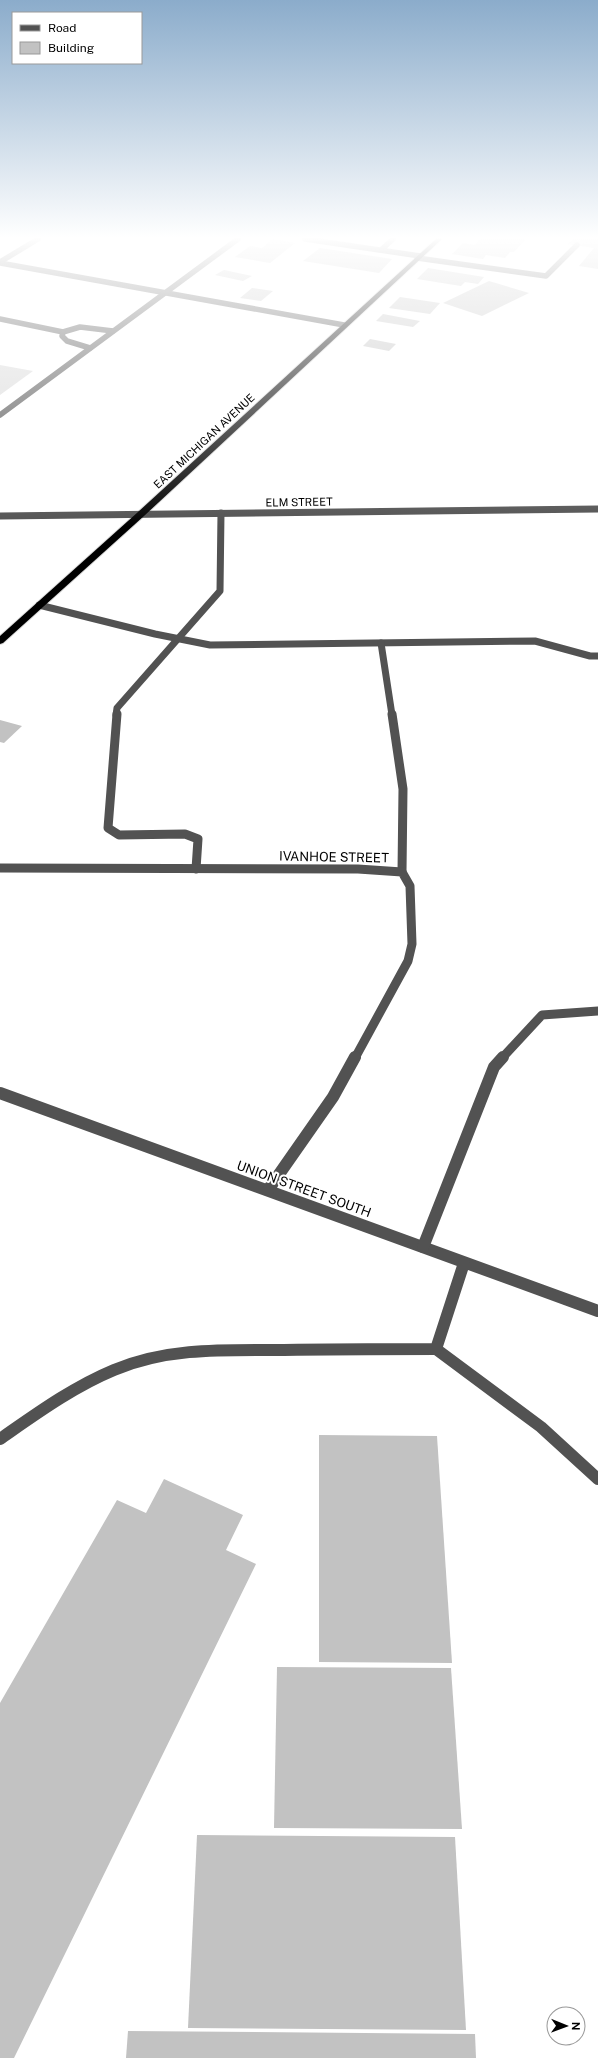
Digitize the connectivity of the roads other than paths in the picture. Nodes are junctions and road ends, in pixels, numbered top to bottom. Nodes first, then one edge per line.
1 (62, 335) edge
2 (108, 335) edge
3 (333, 335) edge
4 (90, 348) junction
5 (0, 415) edge
6 (598, 509) edge
7 (221, 513) junction
8 (141, 514) junction
9 (0, 516) edge
10 (39, 605) junction
11 (178, 639) junction
12 (0, 641) edge
13 (381, 643) junction
14 (598, 656) edge
15 (0, 868) edge
16 (196, 869) junction
17 (402, 872) junction
18 (598, 1011) edge
19 (0, 1093) edge
20 (268, 1190) junction
21 (423, 1247) junction
22 (464, 1263) junction
23 (598, 1311) edge
24 (436, 1349) junction
25 (0, 1439) edge
26 (598, 1479) edge

1 - 4 street
2 - 4 street
3 - 8 highway, EAST MICHIGAN AVENUE
4 - 5 street
6 - 7 street, ELM STREET
7 - 8 street, ELM STREET
7 - 11 street
8 - 9 street, ELM STREET
8 - 10 highway, EAST MICHIGAN AVENUE
10 - 11 street
10 - 12 highway, EAST MICHIGAN AVENUE
11 - 13 street
11 - 16 street
13 - 14 street
13 - 17 street
15 - 16 street, IVANHOE STREET
16 - 17 street, IVANHOE STREET
17 - 20 street, IVANHOE STREET
18 - 21 street
19 - 20 street, UNION STREET SOUTH
20 - 21 street, UNION STREET SOUTH
21 - 22 street, UNION STREET SOUTH
22 - 23 street, UNION STREET SOUTH
22 - 24 street
24 - 25 street
24 - 26 street

